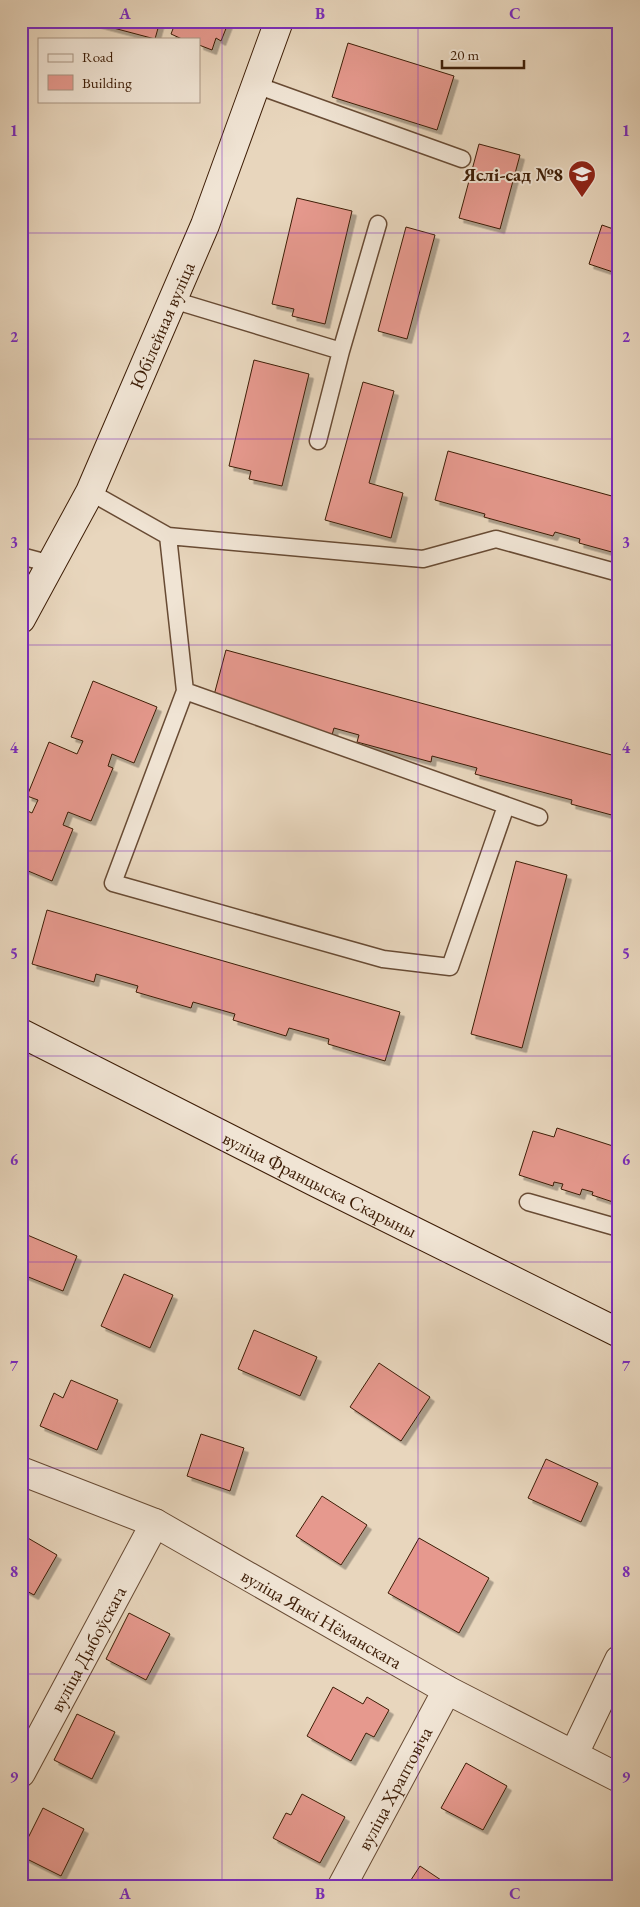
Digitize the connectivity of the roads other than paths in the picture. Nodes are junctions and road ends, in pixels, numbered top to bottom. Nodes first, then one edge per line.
1 (279, 21) edge
2 (256, 85) junction
3 (462, 159) dead end
4 (378, 224) dead end
5 (173, 300) junction
6 (341, 350) junction
7 (318, 441) dead end
8 (90, 492) junction
9 (168, 536) junction
10 (21, 556) edge
11 (51, 564) junction
12 (619, 573) edge
13 (21, 619) edge
14 (185, 691) junction
15 (506, 806) junction
16 (539, 817) dead end
17 (21, 1033) edge
18 (528, 1202) dead end
19 (619, 1228) edge
20 (619, 1333) edge
21 (21, 1471) edge
22 (155, 1523) junction
23 (619, 1660) edge
24 (447, 1690) junction
25 (574, 1754) junction
26 (21, 1773) edge
27 (619, 1778) edge
28 (342, 1886) edge

1 - 2 street, Юбілейная вуліца
2 - 3 lane
2 - 5 street, Юбілейная вуліца
4 - 6 lane
5 - 6 lane
5 - 8 street, Юбілейная вуліца
6 - 7 lane
8 - 9 lane
8 - 11 street, Юбілейная вуліца
9 - 12 lane
9 - 14 lane
10 - 11 lane
11 - 13 street, Юбілейная вуліца
14 - 15 lane
14 - 15 lane
15 - 16 lane
17 - 20 street, вуліца Францыска Скарыны
18 - 19 lane
21 - 22 street, вуліца Янкі Нёманскага
22 - 24 street, вуліца Янкі Нёманскага
22 - 26 street, вуліца Дыбоўскага
23 - 25 street
24 - 25 street, вуліца Янкі Нёманскага
24 - 28 street, вуліца Храптовіча
25 - 27 street, вуліца Янкі Нёманскага

